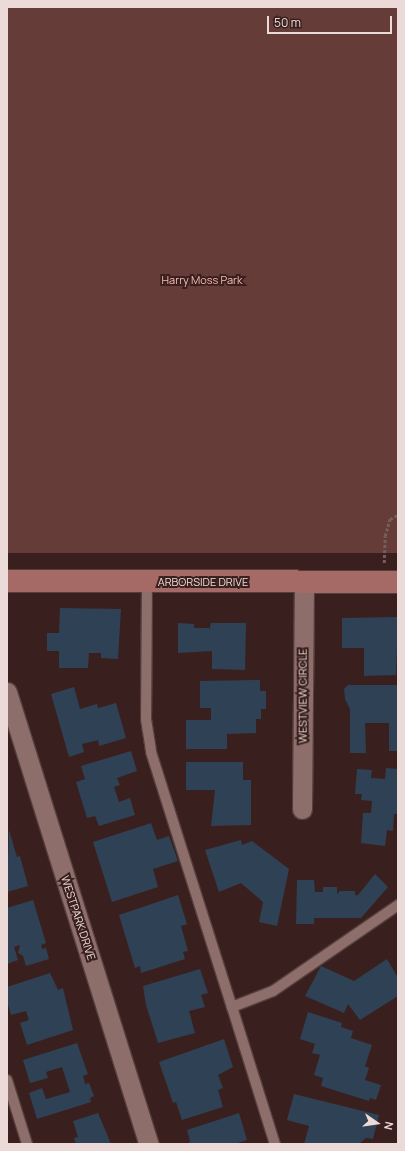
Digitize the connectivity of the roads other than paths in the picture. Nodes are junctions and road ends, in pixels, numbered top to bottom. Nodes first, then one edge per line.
1 (7, 581) edge
2 (147, 582) junction
3 (391, 582) edge
4 (304, 583) junction
5 (7, 692) edge
6 (302, 809) dead end
7 (398, 905) edge
8 (232, 1007) junction
9 (7, 1080) edge
10 (27, 1144) edge
11 (149, 1144) edge
12 (275, 1144) edge

1 - 2 street, ARBORSIDE DRIVE
2 - 4 street, ARBORSIDE DRIVE
2 - 8 lane
3 - 4 street, ARBORSIDE DRIVE
4 - 6 street, WESTVIEW CIRCLE
5 - 11 street, WESTPARK DRIVE
7 - 8 lane
8 - 12 lane
9 - 10 lane

